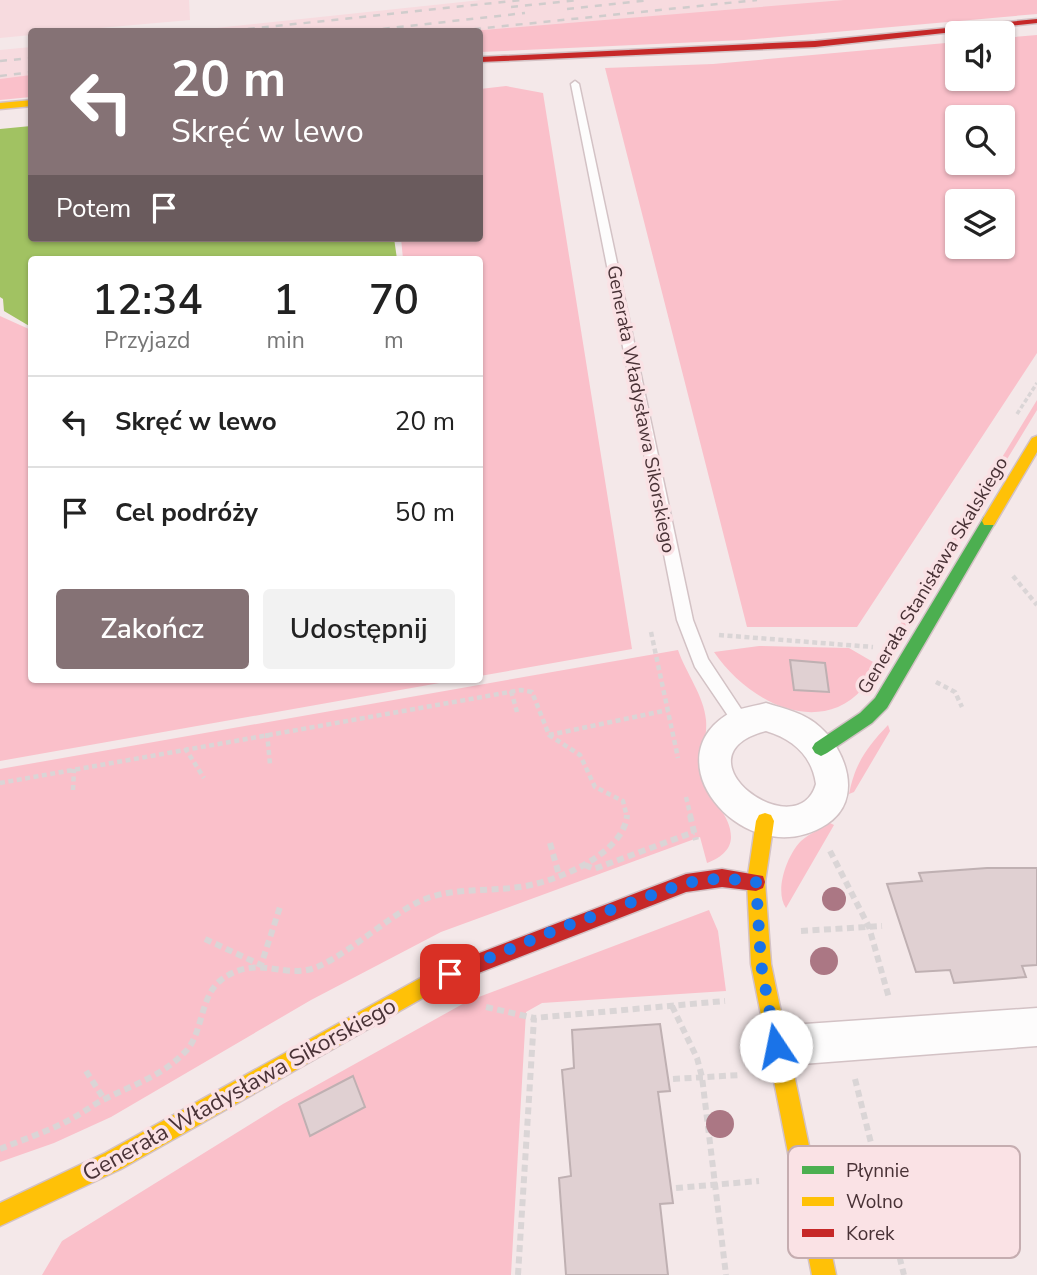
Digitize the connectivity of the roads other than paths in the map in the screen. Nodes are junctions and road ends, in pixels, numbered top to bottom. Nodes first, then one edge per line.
1 (1037, 21) edge
2 (483, 60) edge
3 (575, 84) dead end
4 (28, 104) edge
5 (0, 107) edge
6 (1037, 441) edge
7 (741, 721) junction
8 (821, 748) junction
9 (765, 821) junction
10 (756, 882) junction
11 (1037, 1027) edge
12 (776, 1046) junction
13 (797, 1146) edge
14 (0, 1214) edge

1 - 2 street
3 - 7 lane, Generała Władysława Sikorskiego
4 - 5 street
6 - 8 street, Generała Stanisława Skalskiego
7 - 8 street
7 - 9 street
8 - 9 street
9 - 10 street
10 - 12 street
10 - 14 street, Generała Władysława Sikorskiego
11 - 12 street
12 - 13 street

